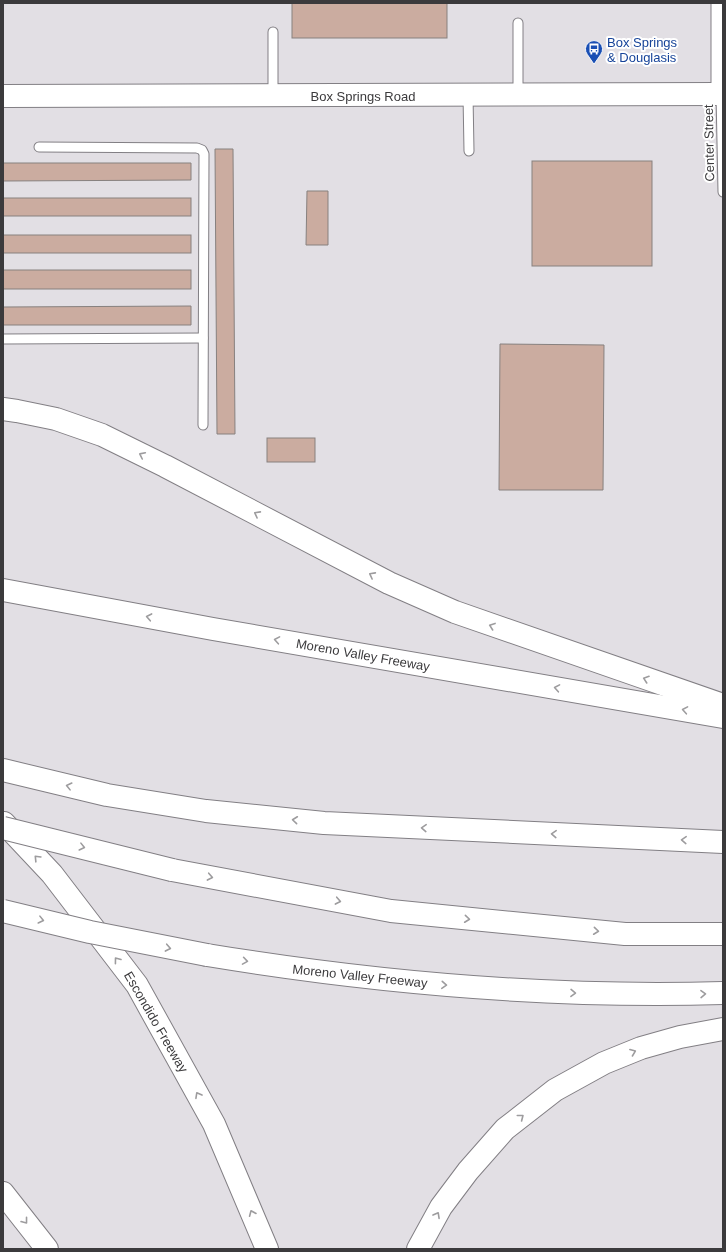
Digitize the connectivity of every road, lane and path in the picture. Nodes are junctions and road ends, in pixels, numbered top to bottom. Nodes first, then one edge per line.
1 (721, 3) edge
2 (518, 23) dead end
3 (272, 32) dead end
4 (722, 94) edge
5 (468, 95) junction
6 (518, 95) junction
7 (3, 96) edge
8 (273, 96) junction
9 (39, 147) dead end
10 (469, 151) dead end
11 (723, 174) edge
12 (723, 192) edge
13 (203, 338) junction
14 (3, 339) edge
15 (3, 409) edge
16 (203, 425) dead end
17 (3, 590) edge
18 (723, 705) edge
19 (723, 717) edge
20 (3, 770) edge
21 (3, 822) edge
22 (3, 828) edge
23 (723, 842) edge
24 (3, 911) edge
25 (723, 934) edge
26 (723, 994) edge
27 (723, 1029) edge
28 (3, 1193) edge
29 (48, 1249) edge
30 (268, 1249) edge
31 (418, 1249) edge

1 - 4 street
2 - 6 lane
3 - 8 lane
4 - 6 main road, Box Springs Road
4 - 11 lane, Center Street
5 - 6 main road, Box Springs Road
5 - 8 main road, Box Springs Road
5 - 10 lane
7 - 8 main road, Box Springs Road
9 - 13 lane
11 - 12 lane, Center Street
13 - 14 lane
13 - 16 lane
18 -> 15 main road
19 -> 17 main road, Moreno Valley Freeway
23 -> 20 main road
30 -> 21 main road, Escondido Freeway
22 -> 25 main road, bridge
24 -> 26 main road, Moreno Valley Freeway, bridge
31 -> 27 main road
28 -> 29 main road

